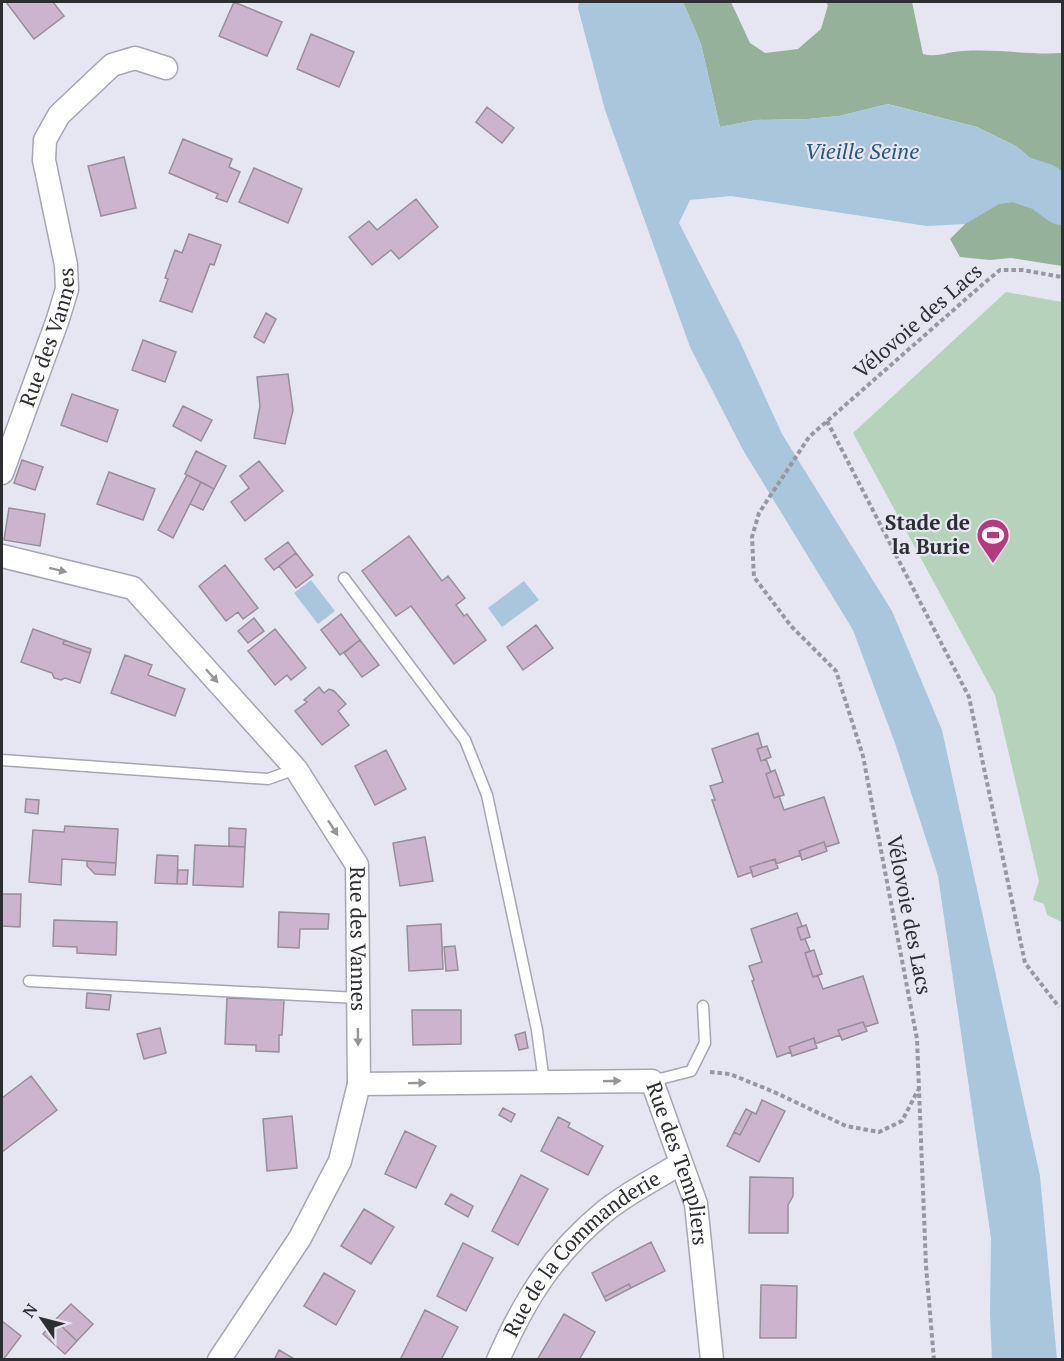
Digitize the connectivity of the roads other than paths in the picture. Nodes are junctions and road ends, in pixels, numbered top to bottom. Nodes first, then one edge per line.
1 (166, 68) dead end
2 (2, 473) edge
3 (2, 556) edge
4 (344, 578) dead end
5 (2, 760) edge
6 (296, 770) junction
7 (29, 981) dead end
8 (358, 998) junction
9 (704, 1006) dead end
10 (652, 1080) junction
11 (544, 1082) junction
12 (359, 1084) junction
13 (681, 1163) junction
14 (219, 1359) edge
15 (498, 1359) edge
16 (712, 1359) edge

1 - 2 street, Rue des Vannes
3 -> 6 street, Rue des Vannes
4 - 11 lane
5 - 6 lane
6 -> 8 street, Rue des Vannes
7 - 8 lane
8 -> 12 street, Rue des Vannes
9 - 10 lane
11 -> 10 street, Rue des Templiers
10 - 13 street, Rue des Templiers
12 -> 11 street, Rue des Templiers
12 - 14 street, Rue des Vannes
13 - 15 street, Rue de la Commanderie
13 - 16 street, Rue des Templiers

